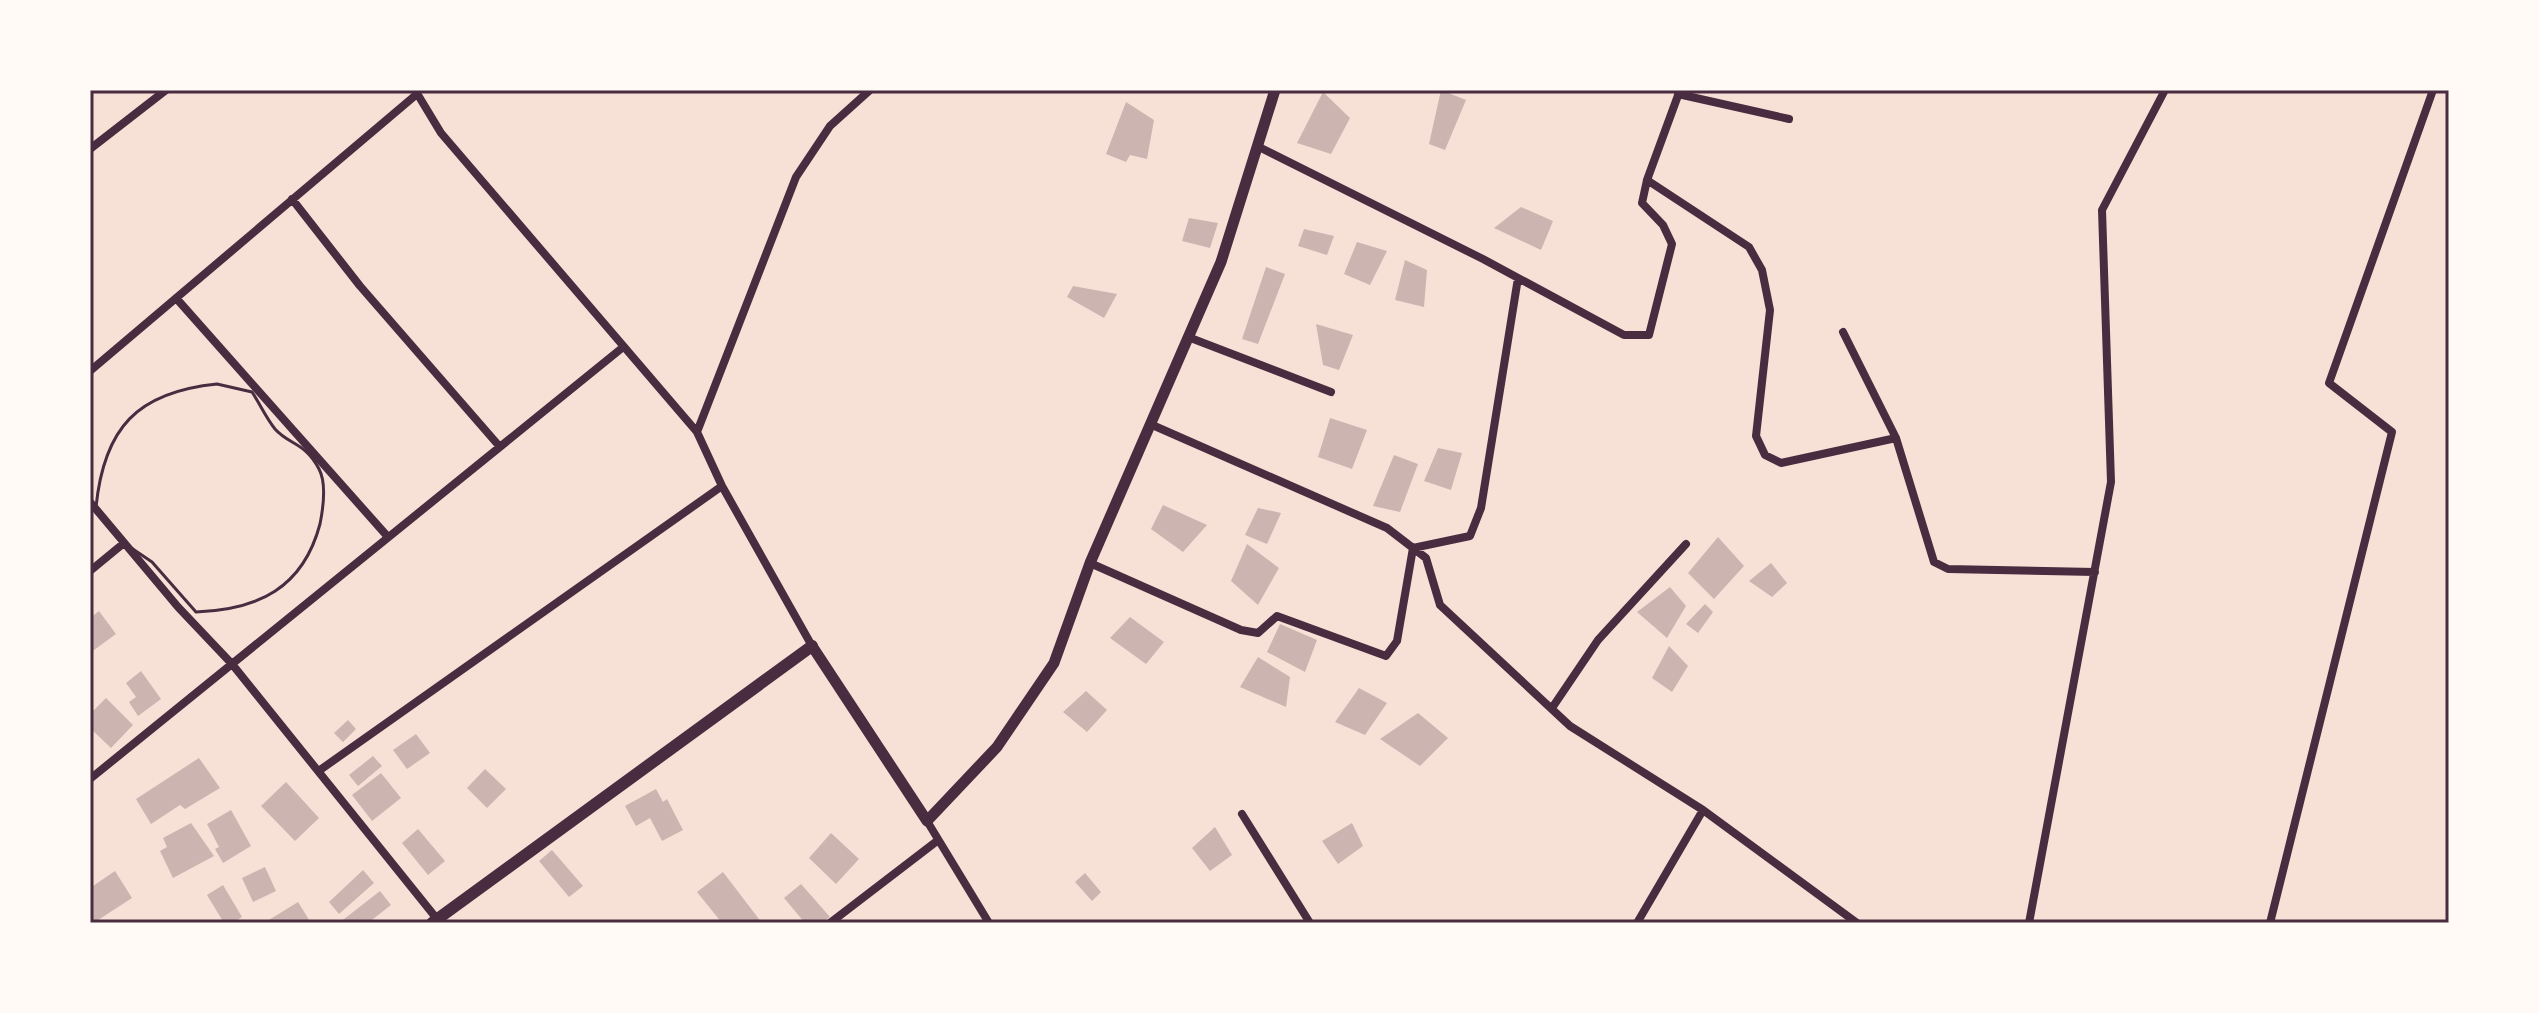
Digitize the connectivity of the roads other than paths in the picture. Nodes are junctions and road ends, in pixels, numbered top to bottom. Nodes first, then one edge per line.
1 (166, 90) edge
2 (870, 90) edge
3 (1275, 90) edge
4 (2165, 90) edge
5 (2433, 90) edge
6 (416, 92) edge
7 (1679, 92) edge
8 (1789, 119) dead end
9 (1257, 146) junction
10 (90, 149) edge
11 (1647, 180) junction
12 (292, 199) junction
13 (1518, 278) junction
14 (176, 298) junction
15 (1843, 332) dead end
16 (1188, 337) junction
17 (622, 348) junction
18 (90, 371) edge
19 (1331, 392) dead end
20 (1150, 424) junction
21 (697, 432) junction
22 (1896, 438) junction
23 (500, 447) junction
24 (722, 486) junction
25 (90, 502) edge
26 (388, 537) junction
27 (124, 543) junction
28 (1686, 544) dead end
29 (1413, 548) junction
30 (1090, 563) junction
31 (90, 571) edge
32 (2095, 572) junction
33 (812, 646) junction
34 (232, 664) junction
35 (1552, 708) junction
36 (320, 770) junction
37 (90, 779) edge
38 (1703, 810) junction
39 (1242, 814) dead end
40 (927, 821) junction
41 (937, 841) junction
42 (435, 921) edge
43 (830, 923) edge
44 (989, 923) edge
45 (1310, 923) edge
46 (1637, 923) edge
47 (1857, 923) edge
48 (2029, 923) edge
49 (2270, 923) edge

1 - 10 street
2 - 21 street
3 - 9 street
4 - 32 street
5 - 49 street
6 - 12 street
6 - 17 street
7 - 8 street
7 - 11 street
9 - 13 street
9 - 16 street
11 - 13 street
11 - 22 street
12 - 14 street
12 - 23 street
13 - 29 street
14 - 18 street
14 - 26 street
15 - 22 street
16 - 19 street
16 - 20 street
17 - 21 street
17 - 23 street
20 - 29 street
20 - 30 street
21 - 24 street
22 - 32 street
23 - 26 street
24 - 33 street
24 - 36 street
25 - 27 street
26 - 34 street
27 - 31 street
27 - 34 street
28 - 35 street
29 - 30 street
29 - 35 street
30 - 40 street
32 - 48 street
33 - 40 street
33 - 42 main road
34 - 36 street
34 - 37 street
35 - 38 street
36 - 42 street
38 - 46 street
38 - 47 street
39 - 45 street
40 - 41 street
41 - 43 street
41 - 44 street

